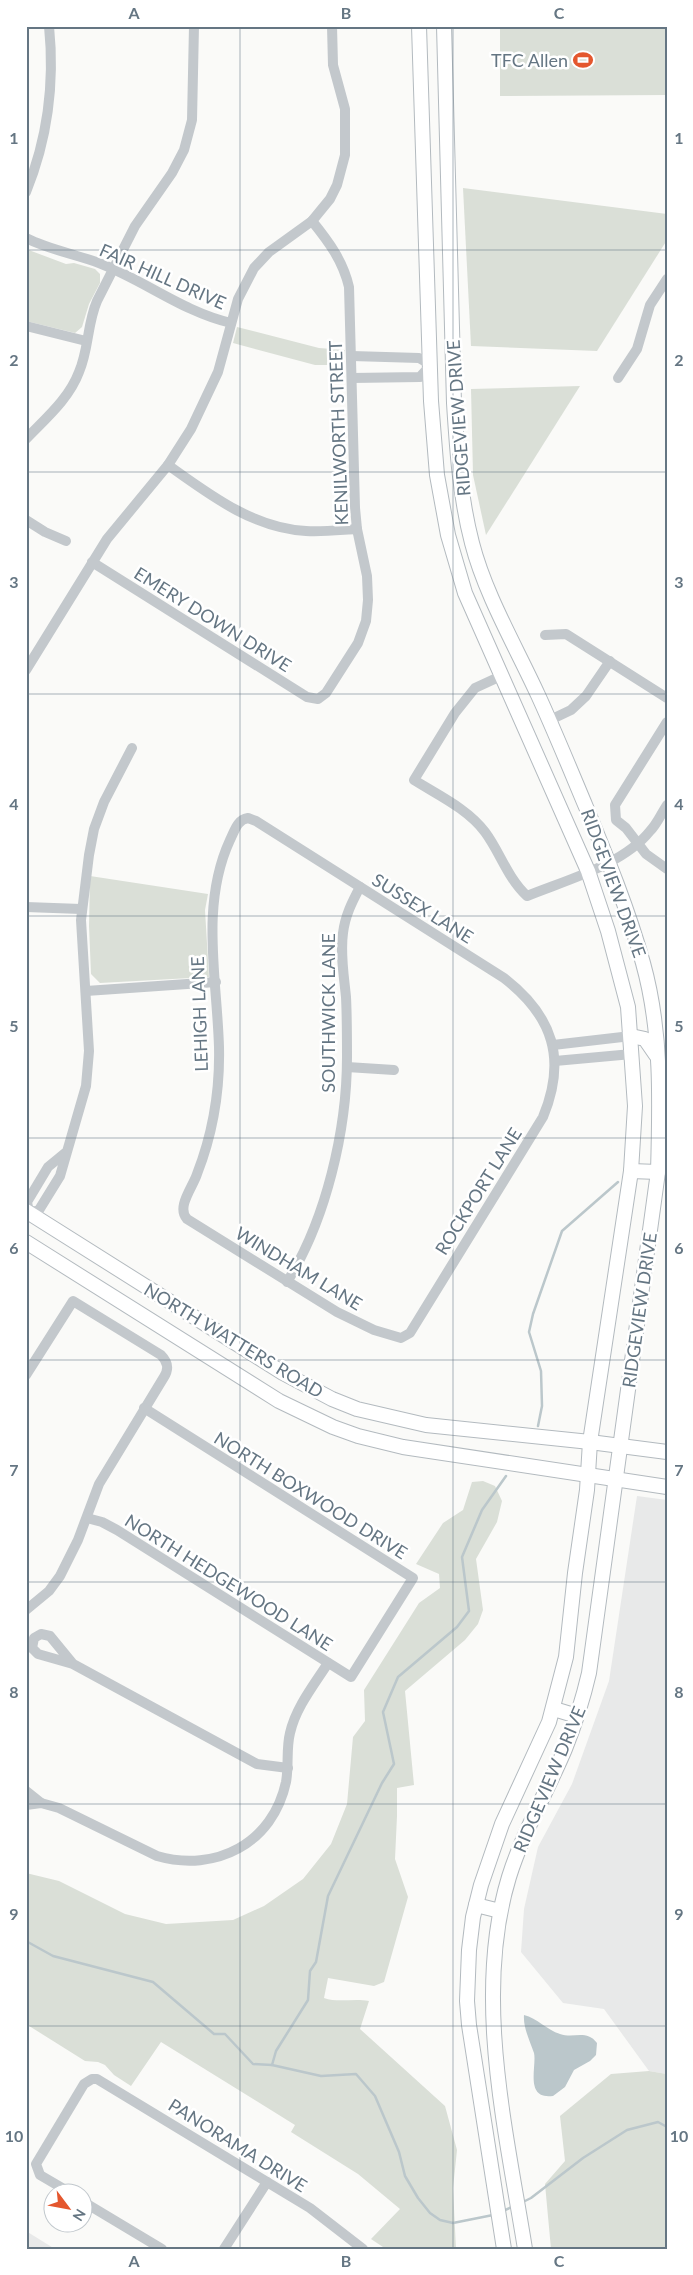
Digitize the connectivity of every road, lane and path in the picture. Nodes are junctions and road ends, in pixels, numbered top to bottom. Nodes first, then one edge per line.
1 (49, 26) edge
2 (194, 26) edge
3 (332, 26) edge
4 (420, 26) edge
5 (444, 26) edge
6 (26, 192) edge
7 (312, 221) junction
8 (26, 238) edge
9 (113, 270) junction
10 (667, 279) edge
11 (231, 323) junction
12 (26, 326) edge
13 (86, 340) junction
14 (352, 356) junction
15 (431, 365) junction
16 (453, 365) junction
17 (352, 378) junction
18 (618, 378) dead end
19 (26, 439) edge
20 (168, 465) junction
21 (26, 520) edge
22 (357, 529) junction
23 (66, 541) dead end
24 (92, 562) junction
25 (545, 635) dead end
26 (610, 661) junction
27 (26, 670) edge
28 (501, 676) junction
29 (667, 698) edge
30 (318, 699) joint
31 (550, 720) junction
32 (667, 722) edge
33 (132, 748) dead end
34 (667, 805) edge
35 (246, 818) joint
36 (638, 843) junction
37 (609, 862) junction
38 (667, 869) edge
39 (588, 871) junction
40 (360, 887) junction
41 (26, 907) edge
42 (81, 909) junction
43 (216, 982) junction
44 (86, 991) junction
45 (631, 1036) junction
46 (554, 1053) junction
47 (632, 1054) junction
48 (659, 1059) junction
49 (347, 1067) junction
50 (394, 1070) dead end
51 (65, 1153) junction
52 (631, 1171) junction
53 (658, 1172) junction
54 (183, 1212) joint
55 (27, 1213) edge
56 (26, 1242) edge
57 (287, 1282) junction
58 (404, 1337) joint
59 (26, 1375) edge
60 (144, 1408) junction
61 (590, 1442) junction
62 (620, 1446) junction
63 (667, 1452) edge
64 (588, 1475) junction
65 (617, 1481) junction
66 (667, 1487) edge
67 (88, 1518) junction
68 (26, 1610) edge
69 (328, 1663) junction
70 (73, 1664) dead end
71 (351, 1677) joint
72 (554, 1709) junction
73 (578, 1716) junction
74 (288, 1768) junction
75 (26, 1790) edge
76 (41, 1803) junction
77 (26, 1805) edge
78 (476, 1906) junction
79 (500, 1911) junction
80 (52, 2182) edge
81 (267, 2182) junction
82 (92, 2206) edge
83 (162, 2249) edge
84 (224, 2249) edge
85 (362, 2249) edge
86 (504, 2249) edge
87 (525, 2249) edge

1 - 6 street
2 - 9 street
3 - 7 street
4 - 15 main road, RIDGEVIEW DRIVE
5 - 16 main road, RIDGEVIEW DRIVE
7 - 11 street
7 - 14 street, KENILWORTH STREET
8 - 9 street, FAIR HILL DRIVE
9 - 11 street, FAIR HILL DRIVE
9 - 13 street
10 - 18 street
11 - 20 street
12 - 13 street
13 - 19 street
14 - 15 street
14 - 17 street, KENILWORTH STREET
15 - 16 main road
15 - 17 street
15 - 28 main road, RIDGEVIEW DRIVE
16 - 31 main road, RIDGEVIEW DRIVE
17 - 22 street, KENILWORTH STREET
20 - 22 street
20 - 24 street
21 - 23 street
22 - 30 street, KENILWORTH STREET
24 - 27 street
24 - 30 street, EMERY DOWN DRIVE
25 - 26 street
26 - 29 street
26 - 31 street
28 - 39 main road, RIDGEVIEW DRIVE
28 - 39 street
31 - 37 main road, RIDGEVIEW DRIVE
32 - 36 street
33 - 42 street
34 - 36 street
35 - 40 street, SUSSEX LANE
35 - 43 street, LEHIGH LANE
36 - 37 street
36 - 38 street
37 - 39 street
37 - 48 main road, RIDGEVIEW DRIVE
39 - 45 main road, RIDGEVIEW DRIVE
40 - 46 street, SUSSEX LANE
40 - 49 street, SOUTHWICK LANE
41 - 42 street
42 - 44 street
43 - 44 street
43 - 54 street, LEHIGH LANE
44 - 51 street
45 - 46 street
45 - 47 main road, RIDGEVIEW DRIVE
45 - 48 main road
46 - 47 street
46 - 58 street, ROCKPORT LANE
47 - 52 main road, RIDGEVIEW DRIVE
48 - 53 main road, RIDGEVIEW DRIVE
49 - 50 street
49 - 57 street, SOUTHWICK LANE
51 - 55 street
51 - 55 street
52 - 53 main road
52 - 61 main road, RIDGEVIEW DRIVE
53 - 62 main road, RIDGEVIEW DRIVE
54 - 57 street, WINDHAM LANE
55 - 61 main road, NORTH WATTERS ROAD
56 - 64 main road, NORTH WATTERS ROAD
57 - 58 street, WINDHAM LANE
59 - 60 street
60 - 67 street
60 - 71 street, NORTH BOXWOOD DRIVE
61 - 62 main road, NORTH WATTERS ROAD
61 - 64 main road, RIDGEVIEW DRIVE
62 - 63 main road, NORTH WATTERS ROAD
62 - 65 main road, RIDGEVIEW DRIVE
64 - 65 main road, NORTH WATTERS ROAD
64 - 72 main road, RIDGEVIEW DRIVE
65 - 66 main road, NORTH WATTERS ROAD
65 - 73 main road, RIDGEVIEW DRIVE
67 - 68 street
67 - 69 street, NORTH HEDGEWOOD LANE
69 - 71 street, NORTH HEDGEWOOD LANE
69 - 74 street
70 - 74 street
72 - 73 main road
72 - 78 main road, RIDGEVIEW DRIVE
73 - 79 main road, RIDGEVIEW DRIVE
74 - 76 street
75 - 76 street
76 - 77 street
78 - 79 main road
78 - 86 main road, RIDGEVIEW DRIVE
79 - 87 main road, RIDGEVIEW DRIVE
80 - 81 street, PANORAMA DRIVE
81 - 84 street
81 - 85 street, PANORAMA DRIVE
82 - 83 street

